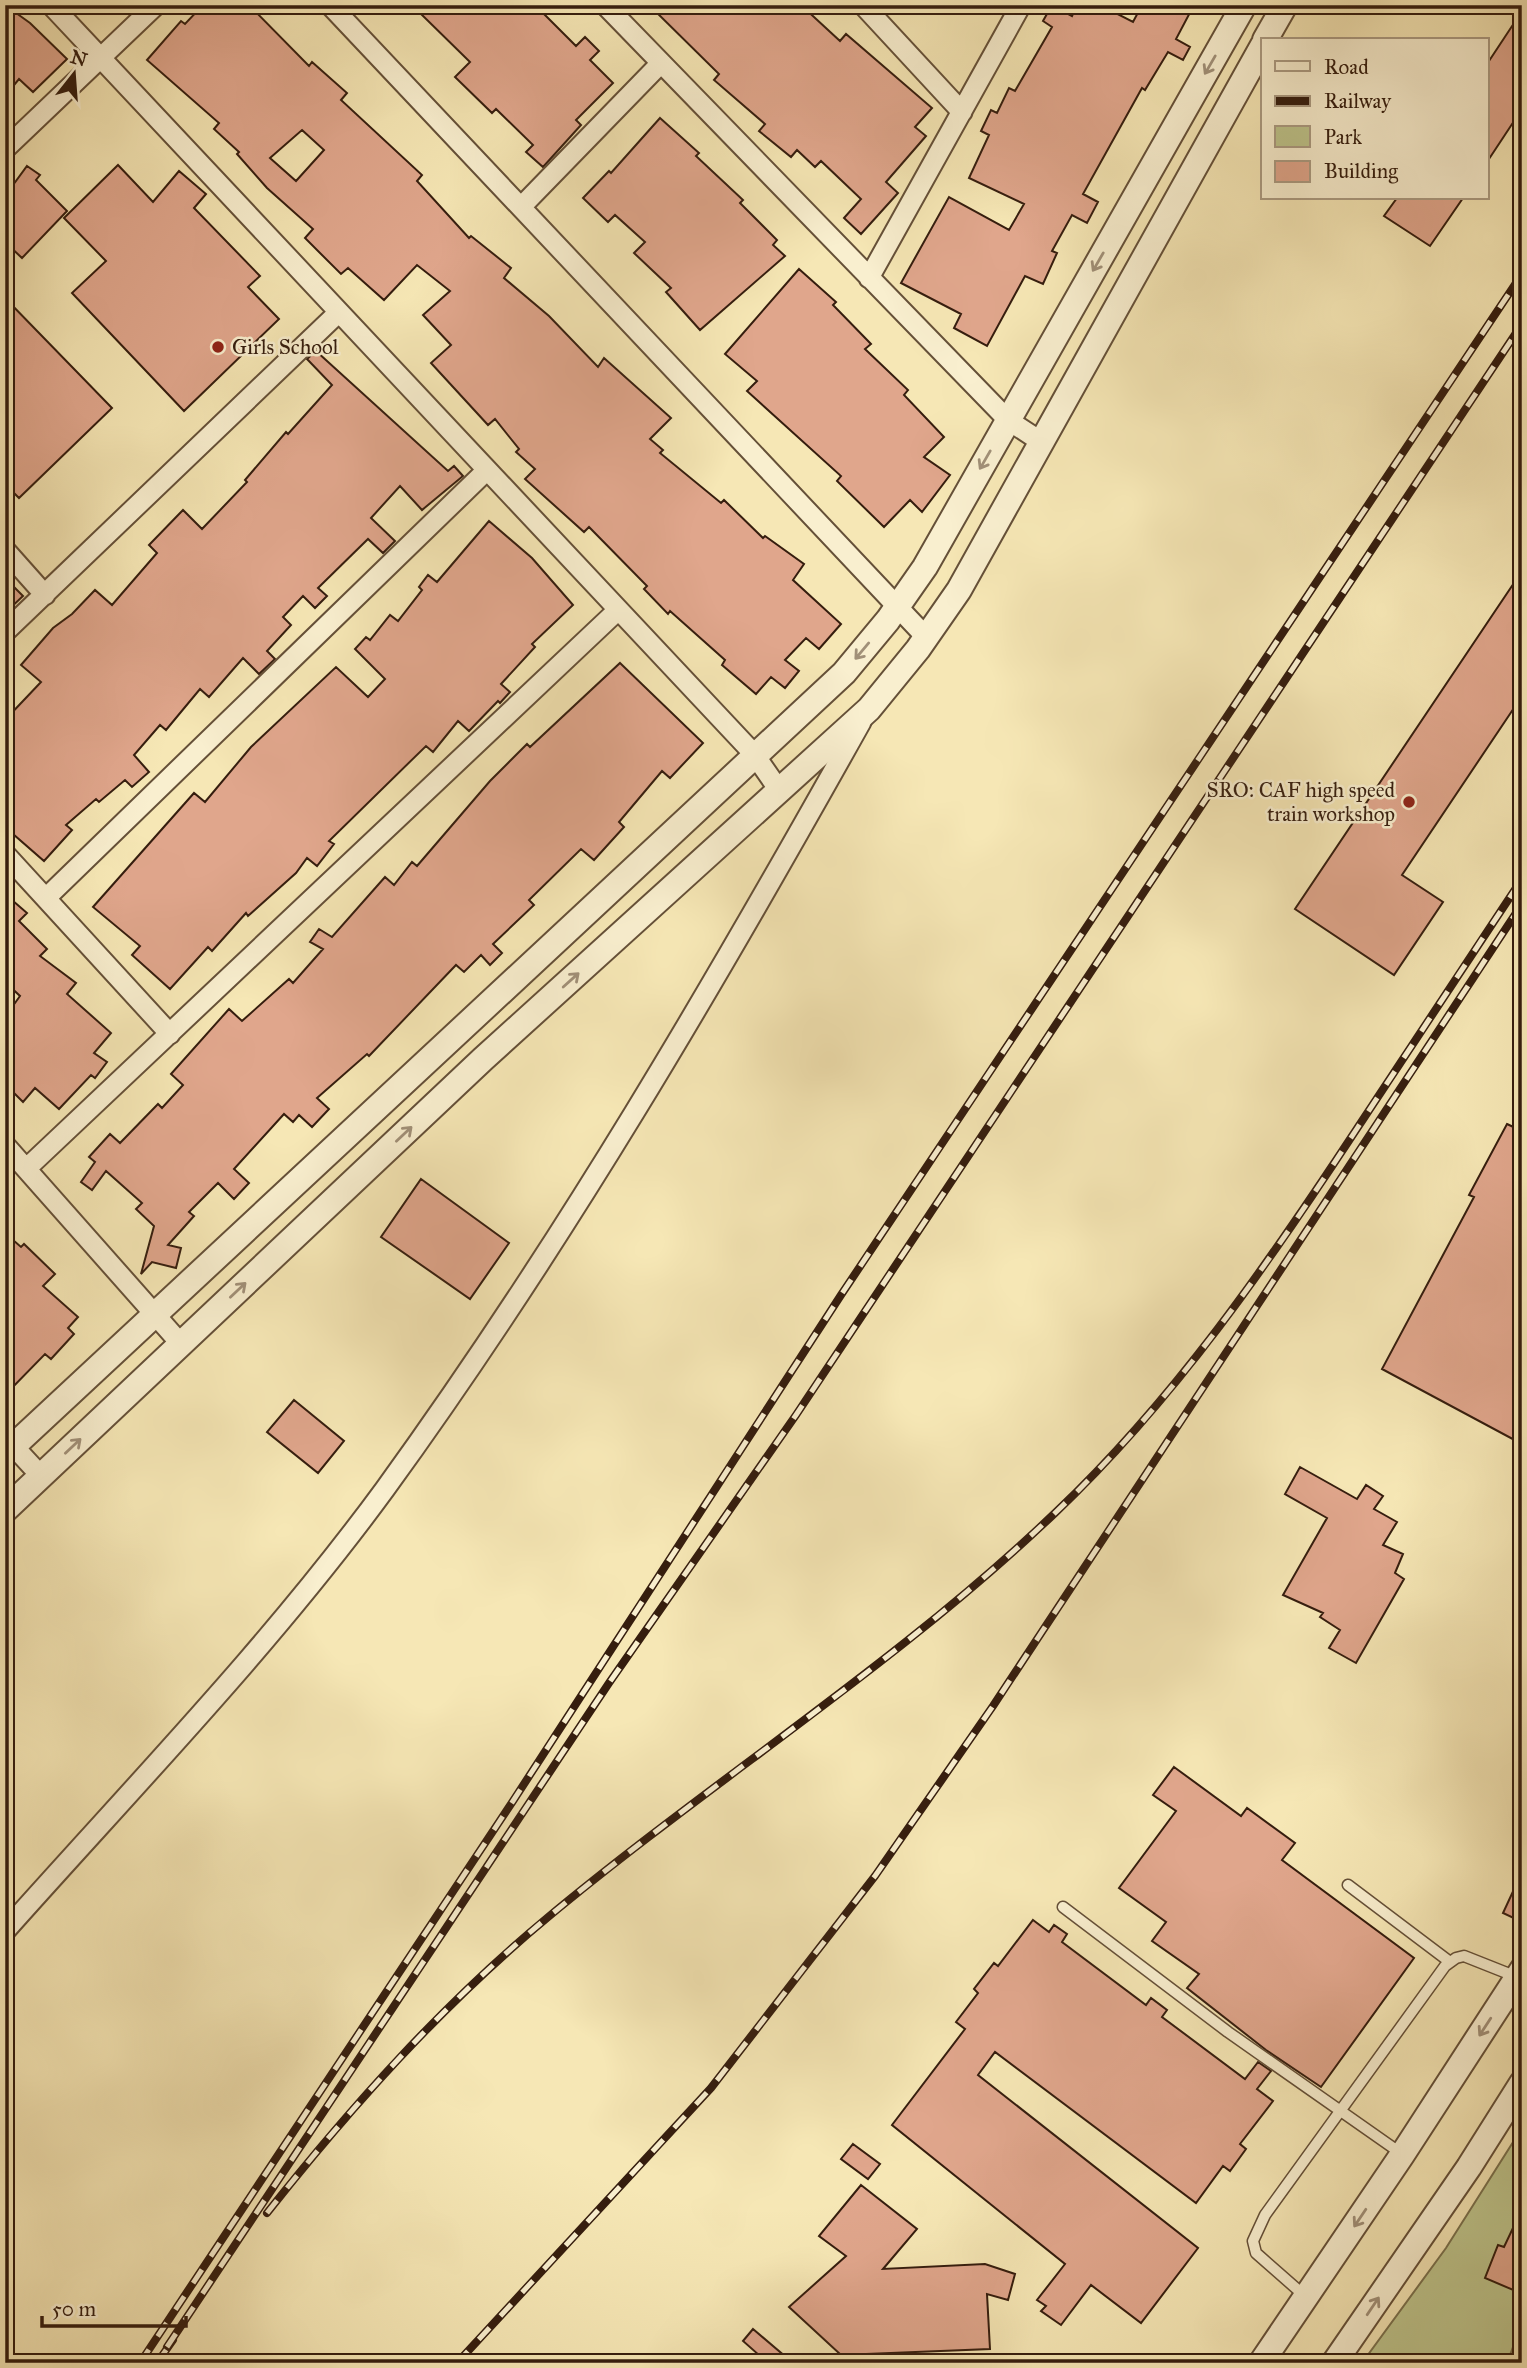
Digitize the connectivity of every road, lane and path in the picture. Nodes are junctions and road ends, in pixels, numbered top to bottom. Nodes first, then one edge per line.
1 (51, 5) edge
2 (156, 5) edge
3 (330, 5) edge
4 (605, 5) edge
5 (863, 5) edge
6 (1021, 5) edge
7 (1244, 5) edge
8 (1285, 5) edge
9 (1267, 38) edge
10 (1261, 48) edge
11 (101, 58) junction
12 (660, 64) junction
13 (962, 112) junction
14 (5, 149) edge
15 (521, 207) junction
16 (869, 278) junction
17 (339, 312) junction
18 (1008, 420) junction
19 (1041, 441) junction
20 (487, 470) junction
21 (5, 550) edge
22 (45, 595) junction
23 (898, 606) junction
24 (618, 610) junction
25 (5, 632) edge
26 (926, 637) junction
27 (869, 709) junction
28 (754, 754) junction
29 (779, 790) junction
30 (5, 854) edge
31 (46, 898) junction
32 (170, 1034) junction
33 (5, 1145) edge
34 (27, 1168) junction
35 (155, 1314) junction
36 (181, 1344) junction
37 (8, 1445) edge
38 (41, 1476) junction
39 (5, 1510) edge
40 (1348, 1885) dead end
41 (1063, 1908) dead end
42 (5, 1931) edge
43 (1450, 1962) junction
44 (1520, 1974) edge
45 (1522, 2083) edge
46 (1338, 2111) junction
47 (1402, 2155) junction
48 (1307, 2298) junction
49 (1261, 2363) edge
50 (1334, 2363) edge

1 - 11 street
2 - 11 street
3 - 15 street
4 - 12 street
5 - 13 street
6 - 13 street
7 -> 18 street
8 - 9 street
10 - 19 street
11 - 14 street
11 - 17 street
12 - 15 street
12 - 16 street
13 - 16 street
15 - 23 street
16 - 18 street
17 - 20 street
17 - 22 street
18 - 19 street
18 -> 23 street
19 - 26 street
20 - 24 street
20 - 31 street
21 - 22 street
22 - 25 street
23 - 26 street
23 -> 28 street
24 - 28 street
24 - 32 street
26 - 27 street
27 - 29 street
27 - 42 street
28 - 29 street
28 - 35 street
36 -> 29 street
30 - 31 street
31 - 32 street
32 - 34 street
33 - 34 street
34 - 35 street
35 - 36 street
35 - 37 street
38 -> 36 street
37 - 38 street
38 - 39 street
40 - 43 lane
41 - 46 lane
43 - 44 lane
43 - 46 lane
44 -> 47 street
50 -> 45 street
46 - 47 lane
46 - 48 lane
47 -> 48 street
48 - 49 street

